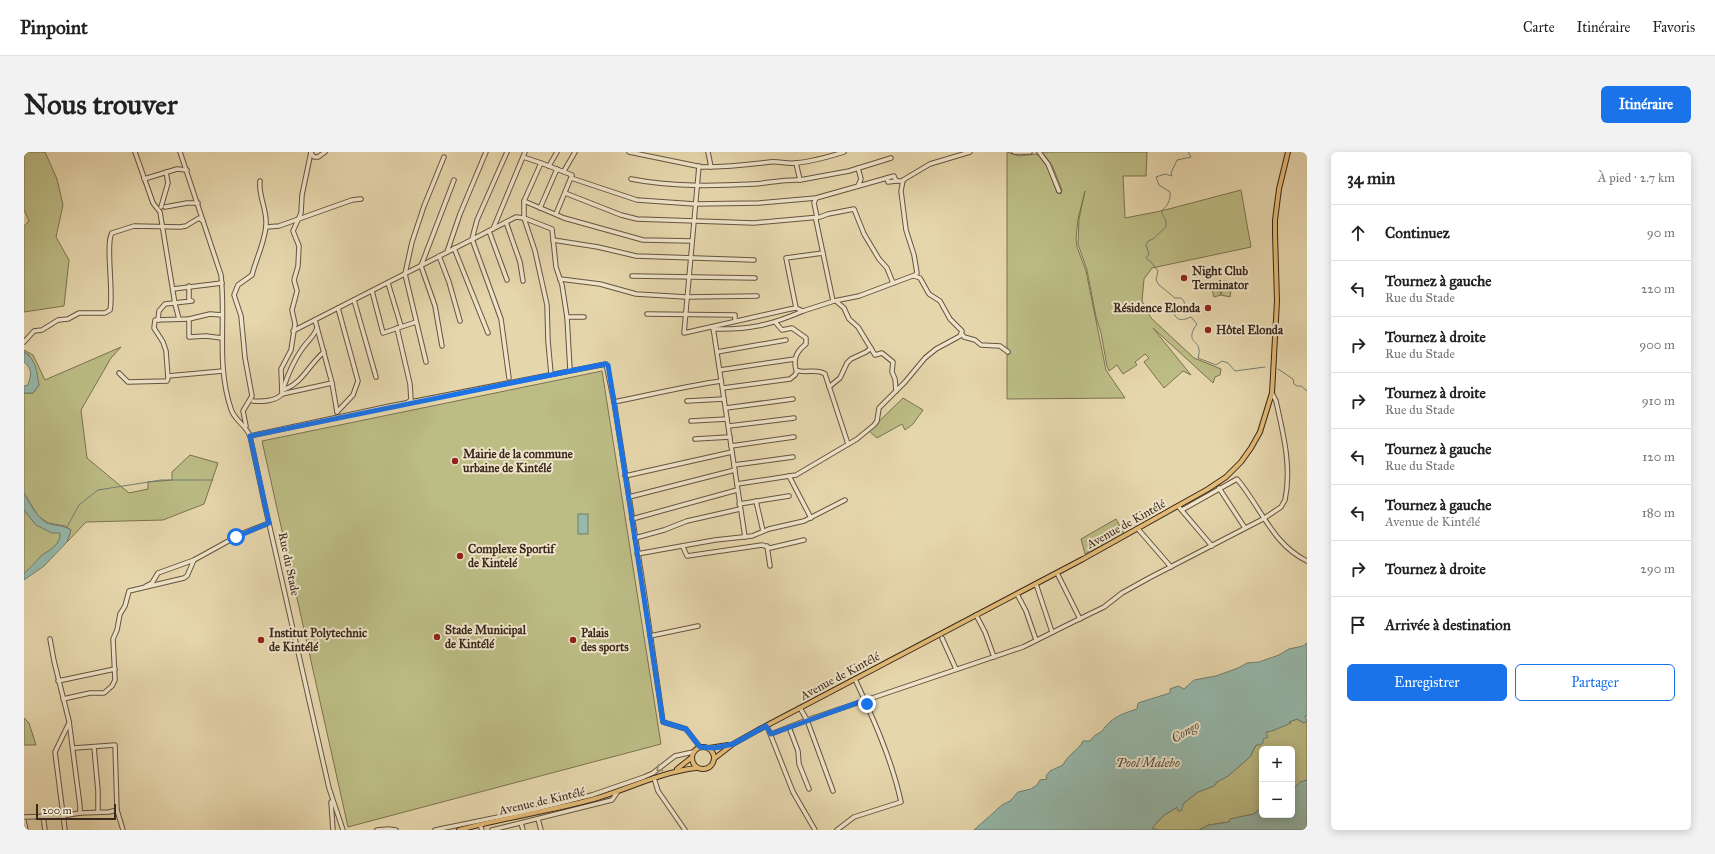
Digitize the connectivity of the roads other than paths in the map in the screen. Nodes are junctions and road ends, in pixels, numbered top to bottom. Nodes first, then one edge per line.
1 (135, 152) edge
2 (180, 152) edge
3 (311, 152) edge
4 (325, 152) edge
5 (486, 152) edge
6 (506, 152) edge
7 (525, 152) edge
8 (557, 152) edge
9 (575, 152) edge
10 (629, 152) edge
11 (708, 152) edge
12 (842, 152) edge
13 (970, 152) edge
14 (1014, 152) edge
15 (1030, 152) edge
16 (1038, 152) edge
17 (1288, 152) edge
18 (444, 157) dead end
19 (523, 157) junction
20 (890, 158) dead end
21 (541, 163) junction
22 (796, 163) junction
23 (549, 166) junction
24 (699, 166) junction
25 (711, 167) junction
26 (858, 168) junction
27 (557, 169) junction
28 (186, 170) junction
29 (166, 172) junction
30 (564, 172) junction
31 (571, 178) junction
32 (144, 179) junction
33 (631, 179) dead end
34 (454, 180) dead end
35 (800, 180) junction
36 (260, 181) dead end
37 (903, 181) junction
38 (697, 185) junction
39 (858, 186) junction
40 (1059, 191) dead end
41 (565, 194) junction
42 (816, 198) junction
43 (361, 199) dead end
44 (524, 202) junction
45 (198, 203) junction
46 (695, 204) junction
47 (540, 208) junction
48 (556, 214) junction
49 (299, 218) junction
50 (524, 218) junction
51 (815, 218) junction
52 (204, 221) junction
53 (506, 222) junction
54 (693, 222) junction
55 (162, 227) junction
56 (266, 227) junction
57 (493, 229) junction
58 (489, 231) junction
59 (472, 239) junction
60 (553, 240) junction
61 (692, 241) junction
62 (454, 248) junction
63 (447, 252) junction
64 (823, 253) junction
65 (440, 256) junction
66 (690, 258) junction
67 (754, 260) dead end
68 (421, 266) junction
69 (405, 274) junction
70 (632, 276) dead end
71 (914, 276) junction
72 (688, 277) junction
73 (755, 278) dead end
74 (560, 279) junction
75 (507, 280) dead end
76 (523, 281) dead end
77 (222, 283) junction
78 (388, 283) junction
79 (893, 283) junction
80 (189, 286) junction
81 (173, 289) junction
82 (372, 292) junction
83 (757, 296) dead end
84 (686, 297) junction
85 (354, 300) junction
86 (834, 301) junction
87 (175, 304) junction
88 (338, 308) junction
89 (796, 308) junction
90 (803, 311) junction
91 (647, 314) dead end
92 (222, 315) junction
93 (584, 316) dead end
94 (685, 316) junction
95 (567, 317) junction
96 (179, 319) junction
97 (188, 319) junction
98 (158, 320) junction
99 (315, 320) junction
100 (460, 321) dead end
101 (735, 321) junction
102 (416, 322) junction
103 (776, 323) junction
104 (399, 327) junction
105 (317, 328) junction
106 (713, 328) junction
107 (293, 331) junction
108 (488, 334) dead end
109 (962, 334) junction
110 (222, 338) junction
111 (786, 340) dead end
112 (24, 342) edge
113 (442, 346) dead end
114 (871, 348) junction
115 (324, 352) junction
116 (717, 352) junction
117 (1008, 352) dead end
118 (795, 359) junction
119 (426, 362) dead end
120 (570, 370) junction
121 (720, 370) junction
122 (223, 371) junction
123 (797, 371) junction
124 (119, 373) dead end
125 (551, 374) junction
126 (168, 376) junction
127 (376, 377) dead end
128 (826, 377) junction
129 (509, 378) dead end
130 (722, 381) junction
131 (834, 381) junction
132 (332, 383) junction
133 (829, 387) junction
134 (723, 388) junction
135 (283, 391) junction
136 (896, 391) junction
137 (1272, 393) junction
138 (724, 399) junction
139 (793, 399) dead end
140 (253, 401) dead end
141 (687, 401) dead end
142 (614, 402) junction
143 (406, 403) junction
144 (726, 408) junction
145 (337, 412) junction
146 (338, 417) junction
147 (794, 418) dead end
148 (727, 419) junction
149 (691, 421) dead end
150 (729, 426) junction
151 (246, 427) junction
152 (250, 436) junction
153 (730, 437) junction
154 (794, 437) dead end
155 (695, 439) dead end
156 (848, 444) junction
157 (731, 446) junction
158 (732, 452) junction
159 (793, 457) dead end
160 (734, 465) junction
161 (735, 470) junction
162 (625, 476) junction
163 (789, 476) junction
164 (737, 484) junction
165 (1219, 488) junction
166 (737, 490) junction
167 (789, 496) dead end
168 (629, 497) junction
169 (845, 500) dead end
170 (756, 501) junction
171 (739, 504) junction
172 (1178, 506) junction
173 (740, 509) junction
174 (1182, 510) junction
175 (811, 518) junction
176 (632, 519) junction
177 (1263, 519) junction
178 (269, 523) junction
179 (1245, 528) junction
180 (1138, 529) junction
181 (764, 531) junction
182 (745, 537) junction
183 (635, 538) junction
184 (804, 540) dead end
185 (767, 546) junction
186 (1212, 546) junction
187 (683, 547) junction
188 (638, 554) junction
189 (194, 560) junction
190 (1307, 562) edge
191 (770, 566) dead end
192 (1171, 567) junction
193 (1057, 574) junction
194 (1036, 584) junction
195 (143, 587) junction
196 (1017, 594) junction
197 (976, 615) junction
198 (1080, 619) junction
199 (698, 626) dead end
200 (1052, 632) junction
201 (650, 636) junction
202 (942, 638) dead end
203 (50, 639) dead end
204 (1036, 640) junction
205 (994, 657) junction
206 (956, 669) junction
207 (115, 670) junction
208 (855, 679) junction
209 (58, 681) junction
210 (63, 699) junction
211 (865, 700) junction
212 (800, 708) junction
213 (807, 720) junction
214 (69, 721) junction
215 (766, 726) junction
216 (789, 727) junction
217 (771, 734) junction
218 (733, 744) junction
219 (94, 747) junction
220 (700, 747) junction
221 (74, 748) junction
222 (709, 748) junction
223 (693, 752) junction
224 (691, 758) junction
225 (715, 758) junction
226 (696, 768) junction
227 (673, 771) junction
228 (654, 778) junction
229 (809, 789) dead end
230 (618, 791) junction
231 (833, 791) dead end
232 (331, 795) junction
233 (117, 810) junction
234 (98, 812) junction
235 (80, 813) junction
236 (43, 816) junction
237 (62, 816) junction
238 (24, 817) edge
239 (538, 819) junction
240 (24, 821) edge
241 (521, 823) junction
242 (480, 825) junction
243 (501, 829) edge
244 (26, 830) edge
245 (45, 830) edge
246 (65, 830) edge
247 (123, 830) edge
248 (333, 830) edge
249 (343, 830) edge
250 (377, 830) edge
251 (396, 830) edge
252 (435, 830) edge
253 (459, 830) edge
254 (482, 830) edge
255 (492, 830) edge
256 (523, 830) edge
257 (541, 830) edge
258 (685, 830) edge
259 (815, 830) edge
260 (837, 830) edge

1 - 32 street
2 - 28 street
3 - 4 street
3 - 49 street
5 - 63 street
6 - 59 street
7 - 19 street
8 - 23 street
9 - 30 street
10 - 24 street
11 - 25 street
12 - 22 street
13 - 37 street
14 - 15 street
16 - 40 street
17 - 137 main road, Avenue de Kintélé
18 - 69 street
19 - 21 street
19 - 57 street
20 - 26 street
21 - 23 street
21 - 44 street
22 - 25 street
22 - 35 street
23 - 27 street
24 - 25 street
24 - 38 street
26 - 35 street
26 - 39 street
27 - 30 street
27 - 47 street
28 - 29 street
28 - 45 street
29 - 32 street
29 - 45 street
30 - 31 street
31 - 41 street
31 - 46 street
32 - 55 street
33 - 38 street
34 - 68 street
35 - 38 street
36 - 56 street
37 - 39 street
37 - 71 street
38 - 46 street
39 - 42 street
41 - 48 street
41 - 54 street
42 - 46 street
42 - 51 street
43 - 49 street
44 - 47 street
44 - 50 street
45 - 52 street
46 - 54 street
47 - 48 street
48 - 61 street
49 - 56 street
49 - 107 street
50 - 53 street
50 - 60 street
50 - 125 street
51 - 54 street
51 - 64 street
51 - 79 street
52 - 55 street
52 - 77 street
53 - 57 street
53 - 76 street
54 - 61 street
55 - 81 street
55 - 112 street
56 - 151 street
57 - 58 street
58 - 59 street
58 - 75 street
59 - 62 street
59 - 129 street
60 - 66 street
60 - 74 street
61 - 66 street
62 - 63 street
62 - 108 street
63 - 65 street
64 - 86 street
64 - 89 street
65 - 68 street
65 - 100 street
66 - 67 street
66 - 72 street
68 - 69 street
68 - 113 street
69 - 78 street
69 - 102 street
70 - 72 street
71 - 79 street
71 - 109 street
72 - 73 street
72 - 84 street
74 - 84 street
74 - 95 street
77 - 80 street
77 - 92 street
78 - 82 street
78 - 104 street
79 - 86 street
80 - 81 street
80 - 87 street
81 - 87 street
82 - 85 street
82 - 104 street
83 - 84 street
84 - 94 street
85 - 88 street
85 - 127 street
86 - 90 street
86 - 114 street
87 - 96 street
87 - 98 street
88 - 99 street
88 - 145 street
89 - 90 street
89 - 101 street
90 - 103 street
91 - 94 street
92 - 97 street
92 - 110 street
93 - 95 street
94 - 101 street
94 - 106 street
95 - 120 street
96 - 97 street
96 - 98 street
97 - 110 street
98 - 126 street
99 - 105 street
99 - 107 street
101 - 106 street
102 - 104 street
102 - 119 street
103 - 106 street
103 - 118 street
104 - 143 street
105 - 115 street
105 - 135 street
106 - 116 street
107 - 135 street
109 - 117 street
109 - 136 street
110 - 122 street
111 - 116 street
114 - 131 street
114 - 136 street
115 - 132 street
115 - 135 street
116 - 121 street
118 - 121 street
118 - 123 street
120 - 125 street
120 - 142 street
121 - 130 street
122 - 126 street
122 - 151 street
123 - 128 street
123 - 134 street
124 - 126 street
125 - 143 street
128 - 131 street
128 - 133 street
130 - 134 street
130 - 142 street
131 - 133 street
132 - 135 street
132 - 145 street
133 - 156 street
134 - 138 street
135 - 140 street
136 - 156 street
137 - 172 main road, Avenue de Kintélé
137 - 177 street
138 - 141 street
138 - 144 street
139 - 144 street
142 - 162 street
143 - 146 street
144 - 148 street
145 - 146 street
146 - 152 street
147 - 150 street
148 - 149 street
148 - 150 street
150 - 153 street
151 - 152 street, Rue du Stade
152 - 178 street, Rue du Stade
153 - 155 street
153 - 157 street
154 - 157 street
156 - 163 street
157 - 158 street
158 - 160 street
158 - 162 street
159 - 160 street
160 - 161 street
161 - 164 street
161 - 168 street
162 - 168 street
163 - 164 street
163 - 175 street
164 - 166 street
165 - 174 street
165 - 177 street
165 - 179 street
166 - 171 street
166 - 176 street
167 - 170 street
168 - 176 street
169 - 175 street
170 - 171 street
170 - 181 street
171 - 173 street
172 - 174 street
172 - 180 main road, Avenue de Kintélé
173 - 182 street
173 - 183 street
174 - 186 street
175 - 181 street
176 - 183 street
177 - 179 street
177 - 190 street
178 - 189 street
178 - 232 street, Rue du Stade
179 - 186 street
180 - 192 street
180 - 193 main road, Avenue de Kintélé
181 - 182 street
182 - 187 street
183 - 188 street
184 - 185 street
185 - 187 street
185 - 191 street
186 - 192 street
187 - 188 street
188 - 201 street
189 - 195 street
189 - 195 street
192 - 198 street
193 - 194 main road, Avenue de Kintélé
193 - 198 street
194 - 196 main road, Avenue de Kintélé
194 - 200 street
195 - 207 street
196 - 197 main road, Avenue de Kintélé
196 - 204 street
197 - 205 street
197 - 208 main road, Avenue de Kintélé
198 - 200 street
199 - 201 street
200 - 204 street
201 - 220 street
202 - 206 street
203 - 209 street
204 - 205 street
205 - 206 street
206 - 211 street
207 - 209 street
207 - 210 street
208 - 211 street
208 - 212 main road, Avenue de Kintélé
209 - 210 street
210 - 214 street
211 - 213 street
211 - 260 street
212 - 213 street
212 - 215 main road, Avenue de Kintélé
213 - 216 street
213 - 231 street
214 - 221 street
214 - 237 street
215 - 217 street
215 - 218 main road, Avenue de Kintélé
216 - 217 street
216 - 229 street
217 - 259 street
218 - 222 main road, Avenue de Kintélé
218 - 225 main road, Avenue de Kintélé
219 - 221 street
219 - 233 street
219 - 234 street
220 - 222 main road, Avenue de Kintélé
220 - 223 main road
221 - 235 street
222 - 225 main road
223 - 224 main road
223 -> 252 street
224 - 226 main road
224 - 227 main road, Avenue de Kintélé
225 - 226 main road, Avenue de Kintélé
226 - 227 main road, Avenue de Kintélé
227 - 228 main road, Avenue de Kintélé
228 - 230 main road, Avenue de Kintélé
228 - 258 street
230 - 239 street
230 - 242 main road, Avenue de Kintélé
232 - 248 street, Rue du Stade
232 - 249 street, Rue du Stade
233 - 234 street
233 - 247 street
234 - 235 street
235 - 237 street
236 - 237 street
236 - 238 street
236 - 245 street
237 - 246 street
239 - 241 street
239 - 257 street
240 - 244 street
241 - 243 street
241 - 256 street
242 - 253 main road, Avenue de Kintélé
242 - 254 street
243 - 255 street
250 - 251 street

